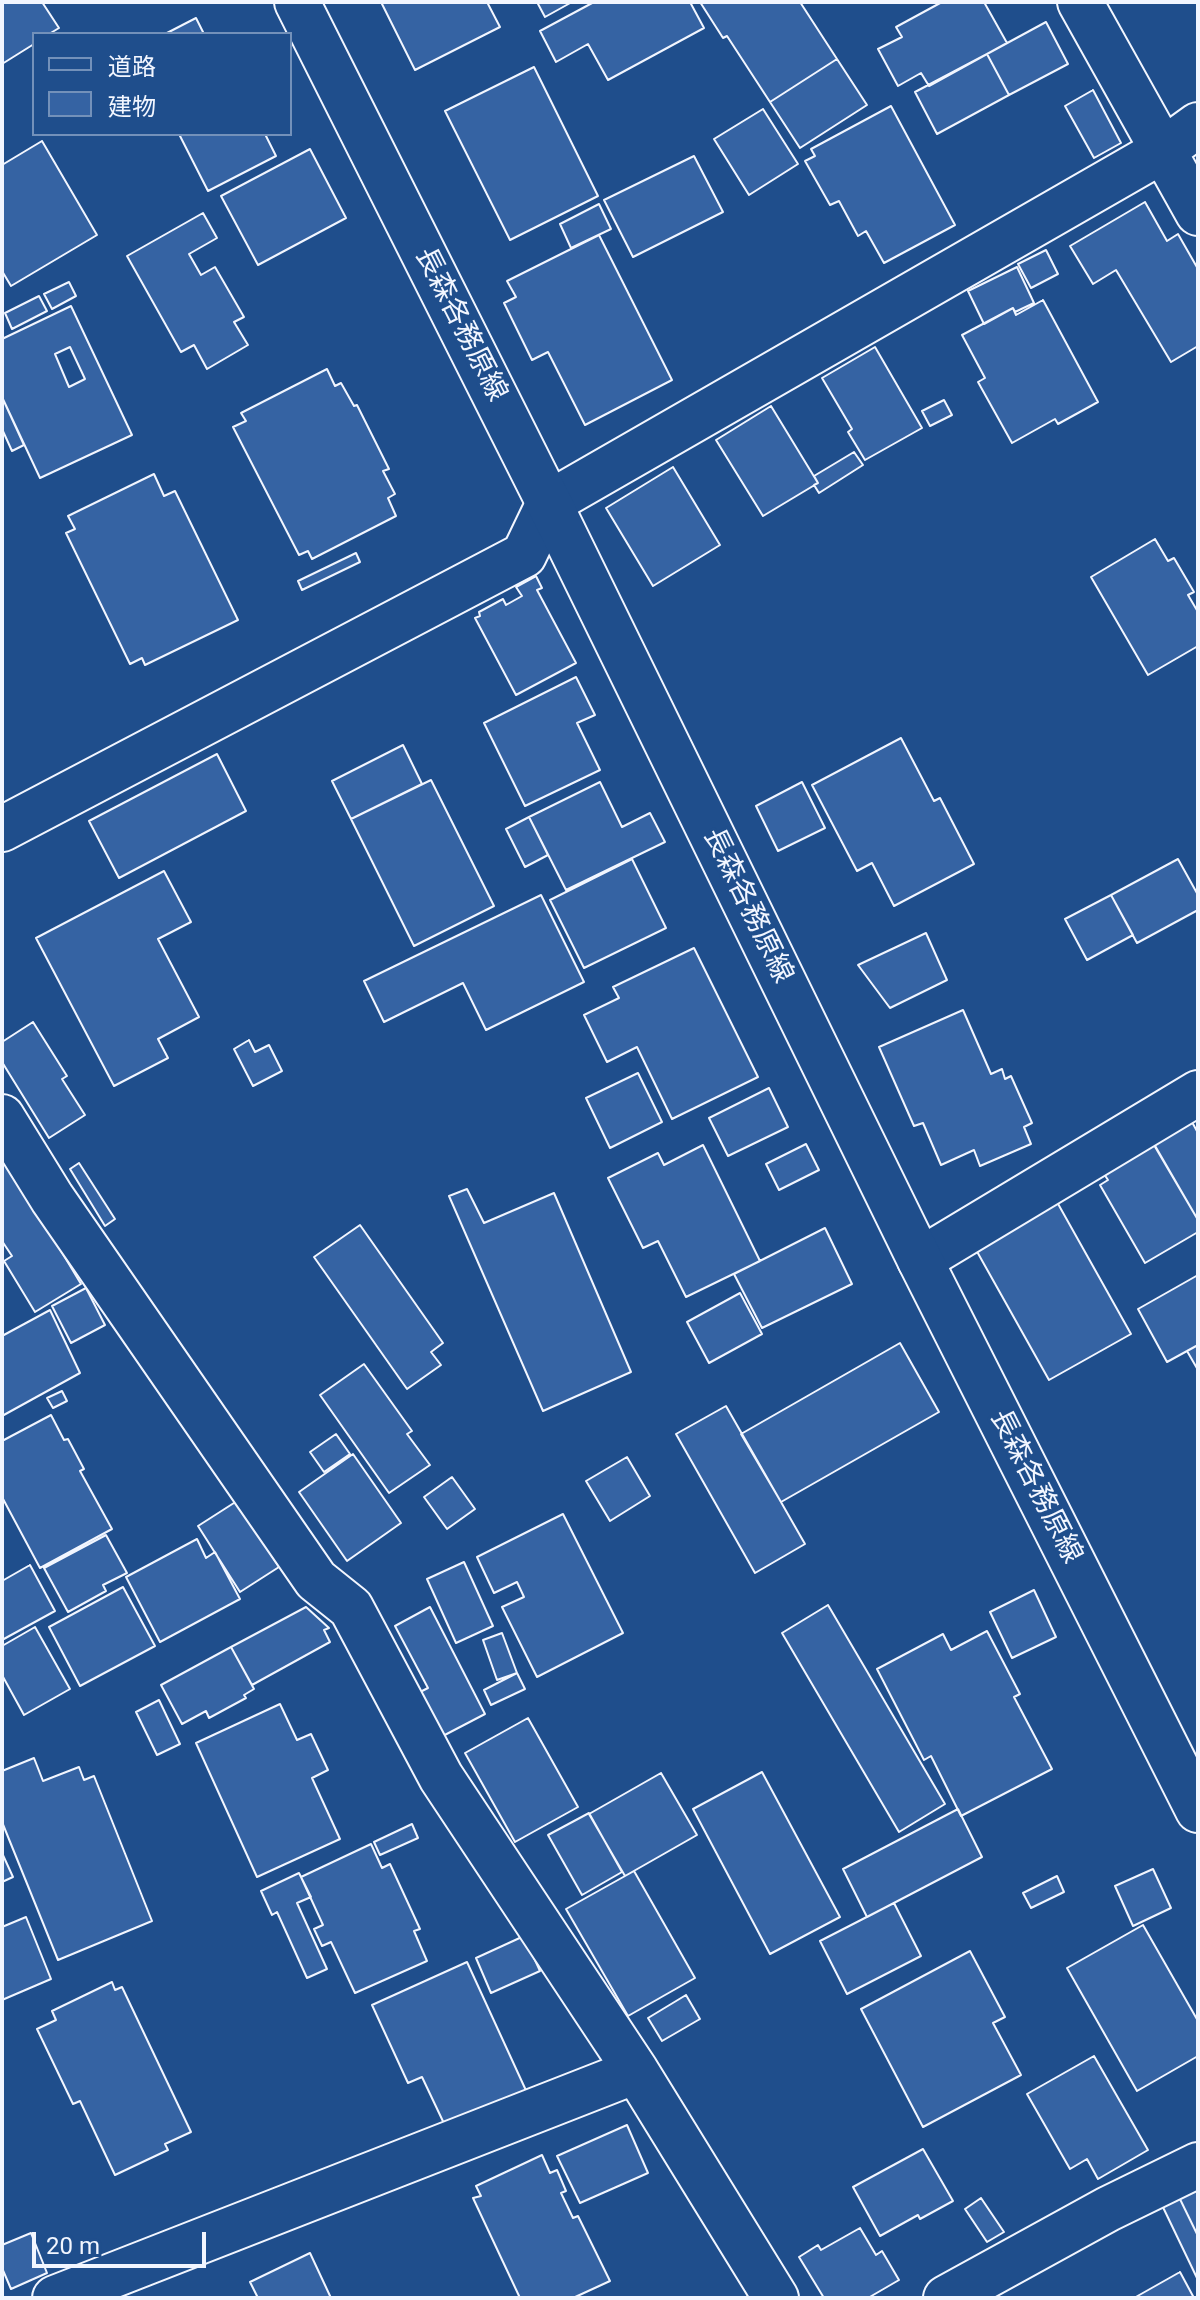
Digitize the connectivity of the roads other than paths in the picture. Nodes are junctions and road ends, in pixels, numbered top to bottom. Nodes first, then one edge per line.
1 (297, 2) edge
2 (1080, 2) edge
3 (1198, 125) edge
4 (1162, 151) junction
5 (1198, 213) edge
6 (549, 503) junction
7 (2, 829) edge
8 (1198, 1093) edge
9 (2, 1117) edge
10 (920, 1260) junction
11 (1198, 1810) edge
12 (636, 2071) junction
13 (1198, 2165) edge
14 (55, 2298) edge
15 (776, 2298) edge
16 (946, 2298) edge

1 - 6 street, 長森各務原線
2 - 4 street
3 - 4 street
4 - 5 street
4 - 6 street
6 - 7 street
6 - 10 street, 長森各務原線
8 - 10 street
9 - 12 street
10 - 11 street, 長森各務原線
12 - 14 street
12 - 15 street
13 - 16 street

